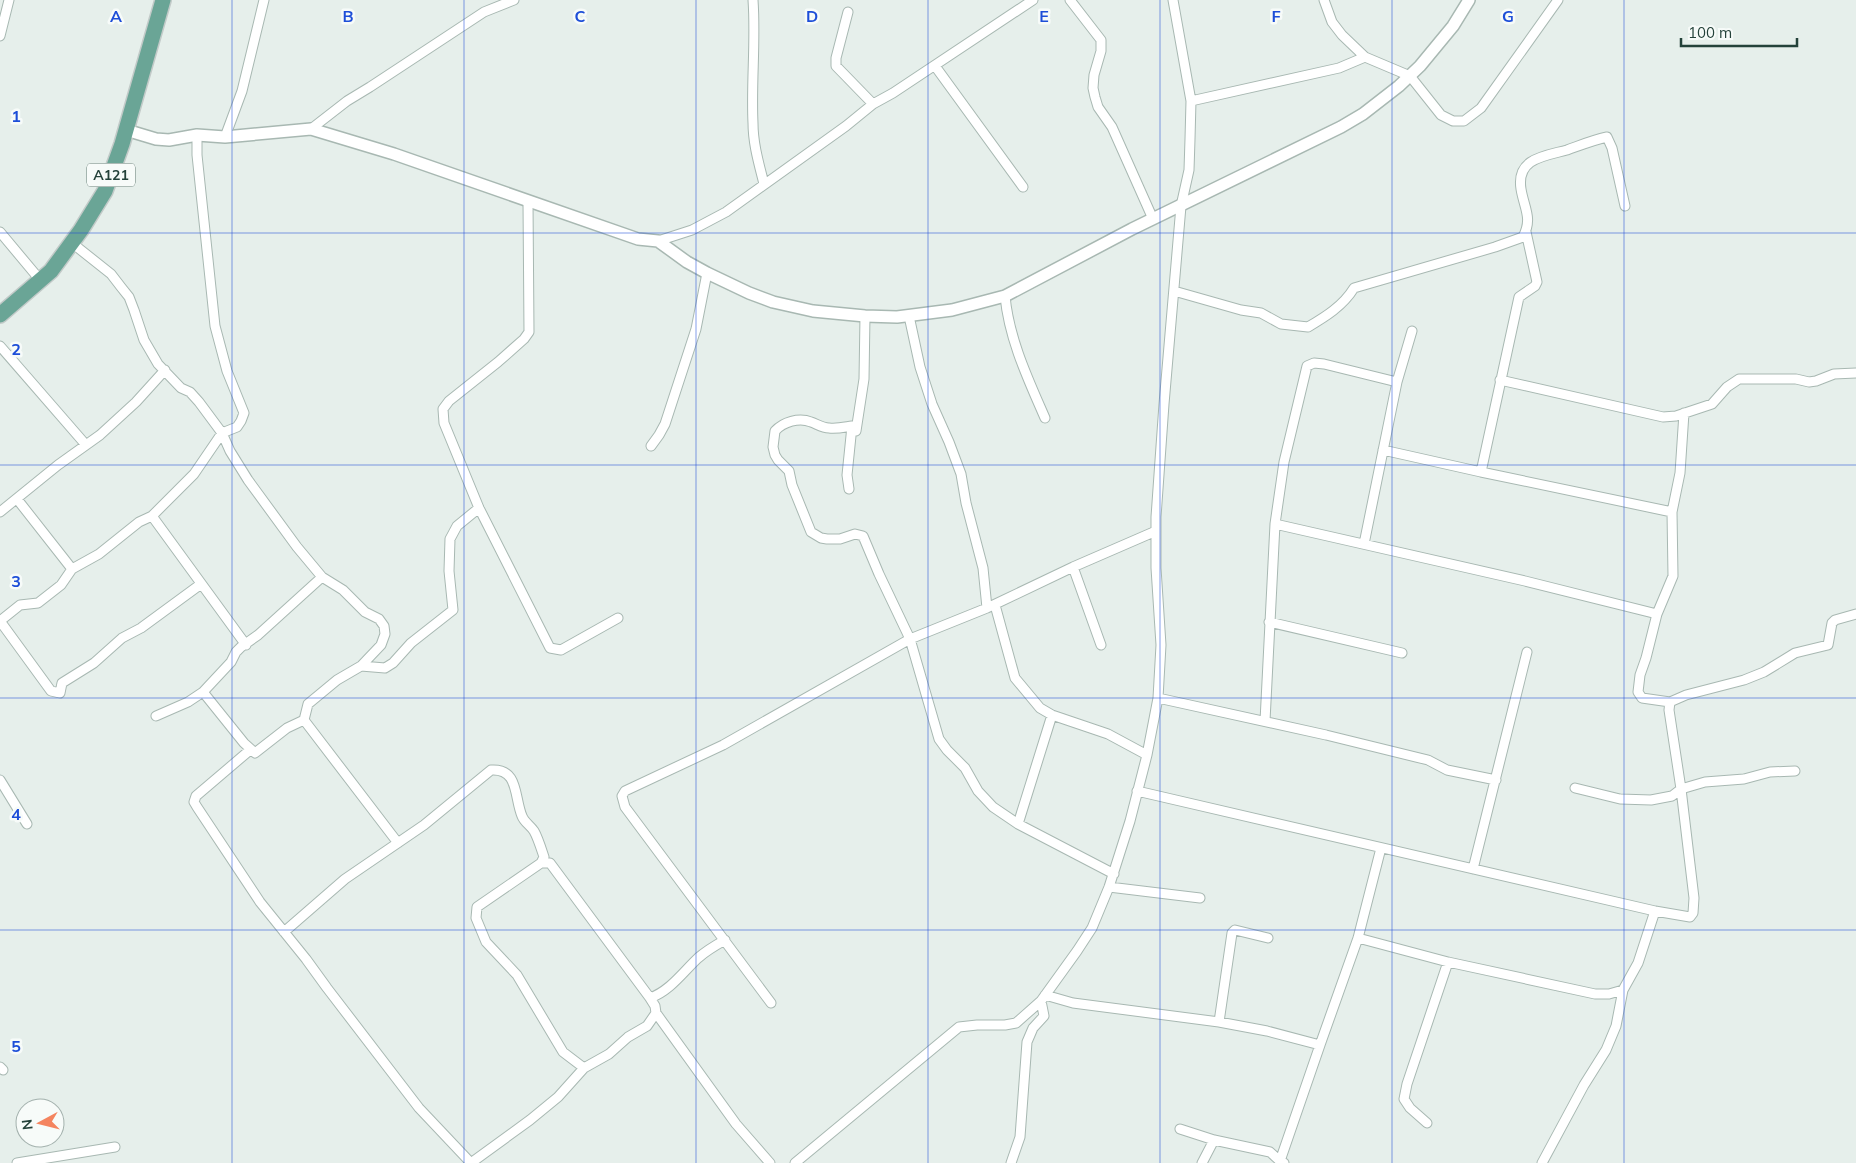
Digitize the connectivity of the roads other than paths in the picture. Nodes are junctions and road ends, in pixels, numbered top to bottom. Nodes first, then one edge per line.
1 (9, 0) edge
2 (163, 0) edge
3 (264, 0) edge
4 (514, 0) edge
5 (753, 0) edge
6 (1033, 0) edge
7 (1070, 0) edge
8 (1173, 0) edge
9 (1324, 0) edge
10 (1469, 0) edge
11 (1558, 0) edge
12 (493, 4) edge
13 (848, 12) dead end
14 (0, 36) edge
15 (1365, 57) junction
16 (935, 66) junction
17 (1410, 76) junction
18 (1191, 101) junction
19 (873, 104) junction
20 (311, 129) junction
21 (126, 130) junction
22 (197, 135) junction
23 (225, 137) junction
24 (764, 184) junction
25 (1023, 187) dead end
26 (528, 202) junction
27 (1181, 206) junction
28 (1625, 206) dead end
29 (1153, 219) junction
30 (0, 232) edge
31 (1526, 232) junction
32 (658, 241) junction
33 (72, 243) junction
34 (707, 274) junction
35 (41, 281) junction
36 (1174, 291) junction
37 (1005, 296) junction
38 (0, 315) edge
39 (866, 316) junction
40 (909, 316) junction
41 (1412, 331) dead end
42 (0, 346) edge
43 (165, 370) junction
44 (1856, 372) edge
45 (1500, 380) junction
46 (1397, 382) junction
47 (1684, 413) junction
48 (1045, 418) dead end
49 (852, 426) junction
50 (222, 433) junction
51 (86, 446) junction
52 (651, 446) dead end
53 (1383, 450) junction
54 (1481, 472) junction
55 (849, 489) dead end
56 (17, 498) junction
57 (479, 508) junction
58 (0, 512) edge
59 (1672, 512) junction
60 (152, 516) junction
61 (1275, 524) junction
62 (1156, 531) junction
63 (1364, 544) junction
64 (1073, 567) junction
65 (72, 570) junction
66 (322, 576) junction
67 (201, 584) junction
68 (991, 606) junction
69 (1657, 614) junction
70 (1856, 614) edge
71 (618, 618) dead end
72 (0, 621) edge
73 (1269, 622) junction
74 (910, 639) junction
75 (246, 645) junction
76 (1100, 645) dead end
77 (1402, 652) dead end
78 (1526, 652) dead end
79 (361, 666) junction
80 (203, 692) junction
81 (1158, 698) junction
82 (1670, 702) junction
83 (1052, 715) junction
84 (156, 716) dead end
85 (304, 720) junction
86 (1265, 721) junction
87 (250, 750) junction
88 (1147, 755) junction
89 (1795, 771) dead end
90 (0, 780) edge
91 (1496, 780) junction
92 (1575, 788) dead end
93 (1681, 789) junction
94 (1137, 791) junction
95 (27, 824) dead end
96 (1018, 824) junction
97 (398, 843) junction
98 (1381, 848) junction
99 (541, 863) junction
100 (1473, 869) junction
101 (1114, 874) junction
102 (1110, 887) junction
103 (1200, 898) dead end
104 (1655, 911) junction
105 (284, 932) junction
106 (1268, 938) dead end
107 (1358, 938) junction
108 (725, 940) junction
109 (1448, 962) junction
110 (1623, 990) junction
111 (650, 998) junction
112 (1043, 998) junction
113 (770, 1003) dead end
114 (656, 1013) junction
115 (1219, 1022) junction
116 (1320, 1046) junction
117 (584, 1068) junction
118 (1427, 1124) dead end
119 (1180, 1129) dead end
120 (1214, 1140) junction
121 (115, 1146) dead end
122 (807, 1160) edge
123 (1282, 1162) edge
124 (17, 1163) edge
125 (471, 1163) edge
126 (770, 1163) edge
127 (795, 1163) edge
128 (1011, 1163) edge
129 (1202, 1163) edge
130 (1542, 1163) edge

1 - 14 street
2 - 21 main road, A121
3 - 23 street
4 - 12 street
5 - 24 street
6 - 16 street
7 - 29 street
8 - 18 street
9 - 15 street
10 - 17 street
11 - 17 street
12 - 20 street
13 - 19 street
15 - 17 street
15 - 18 street
16 - 19 street
16 - 25 street
17 - 27 street
18 - 27 street
19 - 24 street
20 - 23 street
20 - 26 street
21 - 22 street
21 - 33 main road, A121
22 - 23 street
22 - 50 street
24 - 32 street
26 - 32 street
26 - 57 street
27 - 29 street
27 - 36 street
28 - 31 street
29 - 37 street
30 - 35 street
31 - 36 street
31 - 45 street
32 - 34 street
33 - 35 main road, A121
33 - 43 street
34 - 39 street
34 - 52 street
35 - 38 main road, A121
36 - 62 street
37 - 40 street
37 - 48 street
39 - 40 street
39 - 49 street
40 - 68 street
41 - 46 street
42 - 51 street
43 - 50 street
43 - 51 street
44 - 47 street
45 - 47 street
45 - 54 street
46 - 53 street
46 - 61 street
47 - 59 street
49 - 55 street
49 - 74 street
50 - 60 street
50 - 66 street
51 - 56 street
53 - 54 street
53 - 63 street
54 - 59 street
56 - 58 street
56 - 65 street
57 - 71 street
57 - 79 street
59 - 69 street
60 - 65 street
60 - 67 street
61 - 63 street
61 - 73 street
62 - 64 street
62 - 81 street
63 - 69 street
64 - 68 street
64 - 76 street
65 - 72 street
66 - 75 street
66 - 79 street
67 - 72 street
67 - 75 street
68 - 74 street
68 - 83 street
69 - 82 street
70 - 82 street
73 - 77 street
73 - 86 street
74 - 96 street
74 - 108 street
75 - 80 street
78 - 91 street
79 - 85 street
80 - 84 street
80 - 87 street
81 - 86 street
81 - 88 street
82 - 93 street
83 - 88 street
83 - 96 street
85 - 87 street
85 - 97 street
86 - 91 street
87 - 105 street
88 - 94 street
89 - 93 street
90 - 95 street
91 - 100 street
92 - 93 street
93 - 104 street
94 - 98 street
94 - 101 street
96 - 101 street
97 - 99 street
97 - 105 street
98 - 100 street
98 - 107 street
99 - 111 street
99 - 117 street
100 - 104 street
101 - 102 street
102 - 103 street
102 - 112 street
104 - 110 street
105 - 125 street
106 - 115 street
107 - 109 street
107 - 116 street
108 - 111 street
108 - 113 street
109 - 110 street
109 - 118 street
110 - 130 street
111 - 114 street
112 - 115 street
112 - 122 street
112 - 128 street
114 - 117 street
114 - 126 street
115 - 116 street
116 - 123 street
117 - 125 street
119 - 120 street
120 - 123 street
120 - 129 street
121 - 124 street
122 - 127 street

